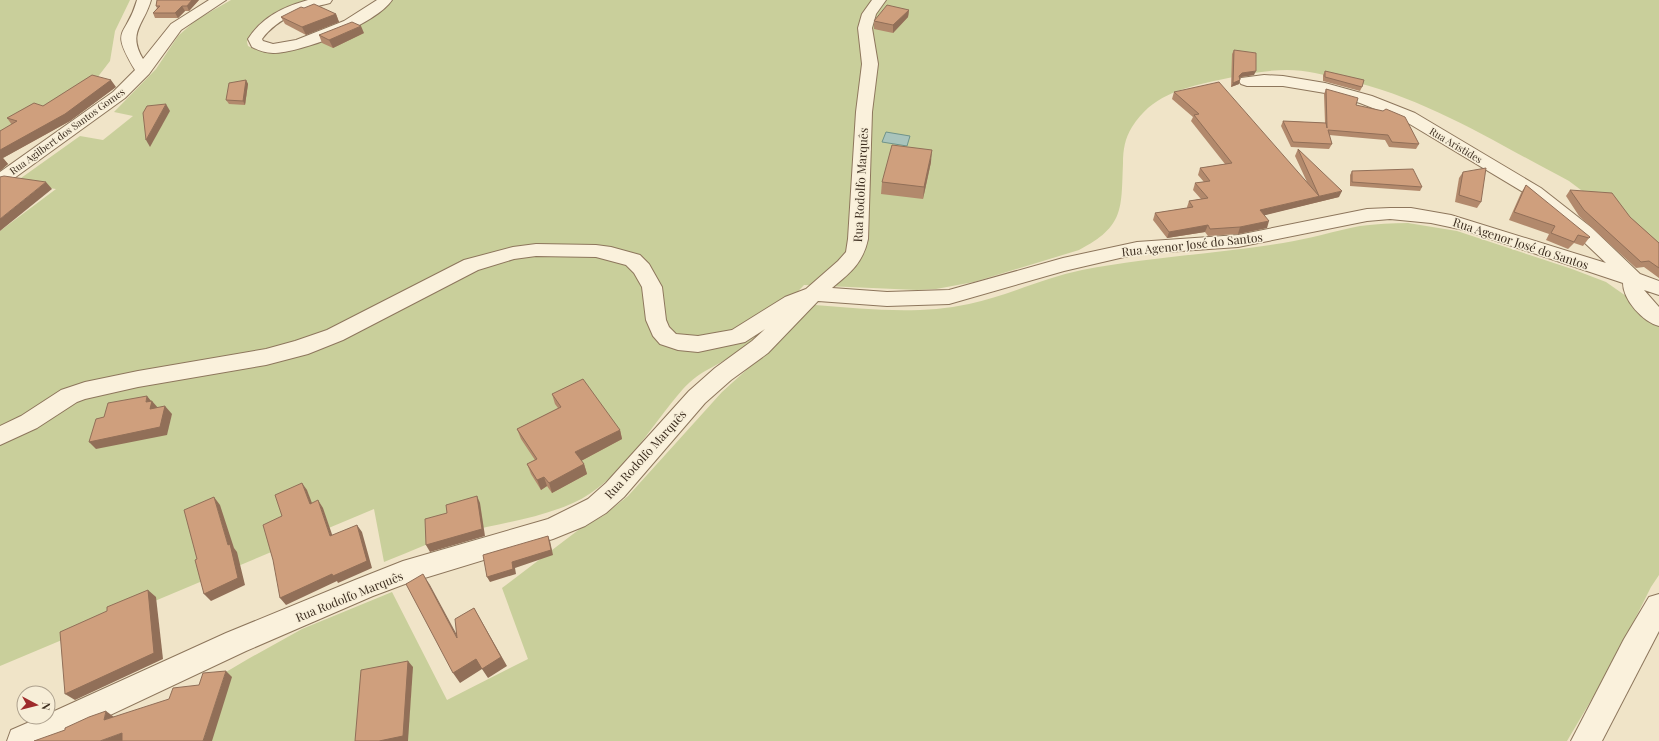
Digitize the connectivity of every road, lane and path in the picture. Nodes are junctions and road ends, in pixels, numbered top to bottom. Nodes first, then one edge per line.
1 (144, 0) edge
2 (219, 0) edge
3 (325, 0) edge
4 (385, 0) edge
5 (879, 0) edge
6 (143, 71) junction
7 (1247, 81) dead end
8 (1444, 149) dead end
9 (1492, 166) junction
10 (0, 180) edge
11 (1633, 279) junction
12 (1659, 288) edge
13 (813, 294) junction
14 (1659, 319) edge
15 (0, 436) edge
16 (1659, 606) edge
17 (22, 741) edge
18 (1586, 741) edge

1 - 6 street
2 - 6 street, Rua Agilbert dos Santos Gomes
3 - 4 street
5 - 13 street, Rua Rodolfo Marquês
6 - 10 street, Rua Agilbert dos Santos Gomes
7 - 9 street, Rua Aristides
8 - 9 street
9 - 11 street, Rua Aristides
11 - 12 street, Rua Agenor José do Santos
11 - 13 street, Rua Agenor José do Santos
11 - 14 street
13 - 15 street
13 - 17 street, Rua Rodolfo Marquês
16 - 18 street

